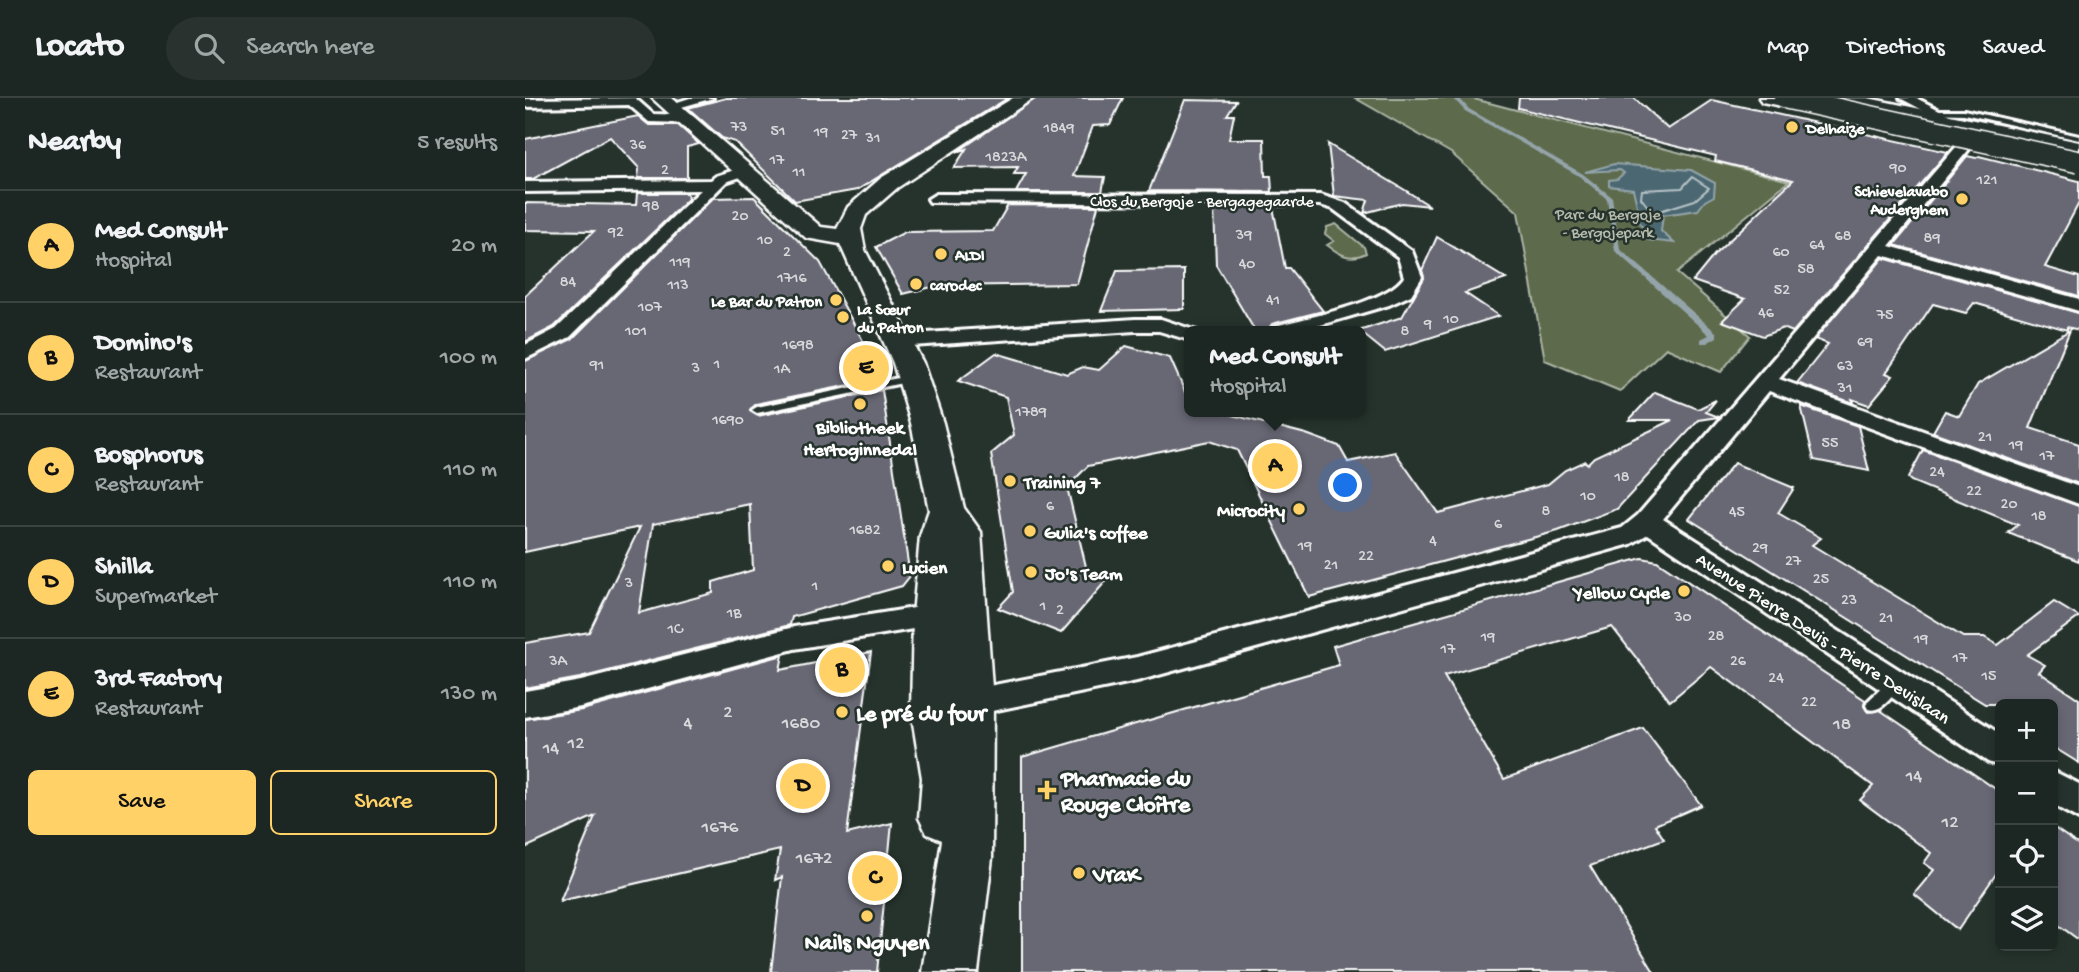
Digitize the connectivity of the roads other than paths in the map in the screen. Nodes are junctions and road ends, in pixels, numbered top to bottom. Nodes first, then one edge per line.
1 (647, 98) edge
2 (707, 98) edge
3 (1025, 98) edge
4 (1768, 98) edge
5 (1786, 98) edge
6 (1819, 98) edge
7 (1843, 98) edge
8 (550, 100) edge
9 (632, 101) junction
10 (525, 103) edge
11 (1886, 103) edge
12 (673, 108) edge
13 (1916, 113) edge
14 (2079, 138) edge
15 (1968, 142) junction
16 (2079, 148) edge
17 (2079, 154) edge
18 (2079, 165) edge
19 (747, 170) junction
20 (718, 185) junction
21 (525, 187) edge
22 (936, 199) dead end
23 (851, 229) junction
24 (1879, 249) junction
25 (2079, 305) edge
26 (1297, 326) edge
27 (1184, 332) edge
28 (897, 341) junction
29 (525, 353) edge
30 (913, 378) junction
31 (1766, 382) junction
32 (757, 410) dead end
33 (2079, 496) edge
34 (947, 510) junction
35 (1647, 522) junction
36 (933, 616) junction
37 (1895, 684) junction
38 (525, 704) edge
39 (1873, 705) dead end
40 (952, 706) junction
41 (1995, 749) edge
42 (2058, 789) edge
43 (2079, 803) edge
44 (950, 967) edge

1 - 9 street
2 - 12 street
3 - 23 main road
4 - 13 main road
5 - 18 highway, bridge
6 - 17 highway
7 - 11 main road
8 - 9 street
8 - 10 street
9 - 12 street
11 - 13 main road
12 - 19 main road
13 - 14 lane
13 - 15 main road
13 - 16 main road
15 - 18 main road
15 - 24 street
19 - 20 street
19 - 23 main road
20 - 21 street
20 - 29 street
22 - 26 street, Clos du Bergoje - Bergagegaarde
23 - 28 main road
24 - 25 street
24 - 31 street
27 - 28 street
28 - 30 main road
30 - 32 lane
30 - 34 main road
31 - 33 street
31 - 35 street
34 - 36 main road
34 - 40 main road
35 - 37 street, Avenue Pierre Devis - Pierre Devislaan
35 - 40 street
36 - 38 street
36 - 40 main road
37 - 39 lane
37 - 41 street, Avenue Pierre Devis - Pierre Devislaan
40 - 44 main road
42 - 43 street

